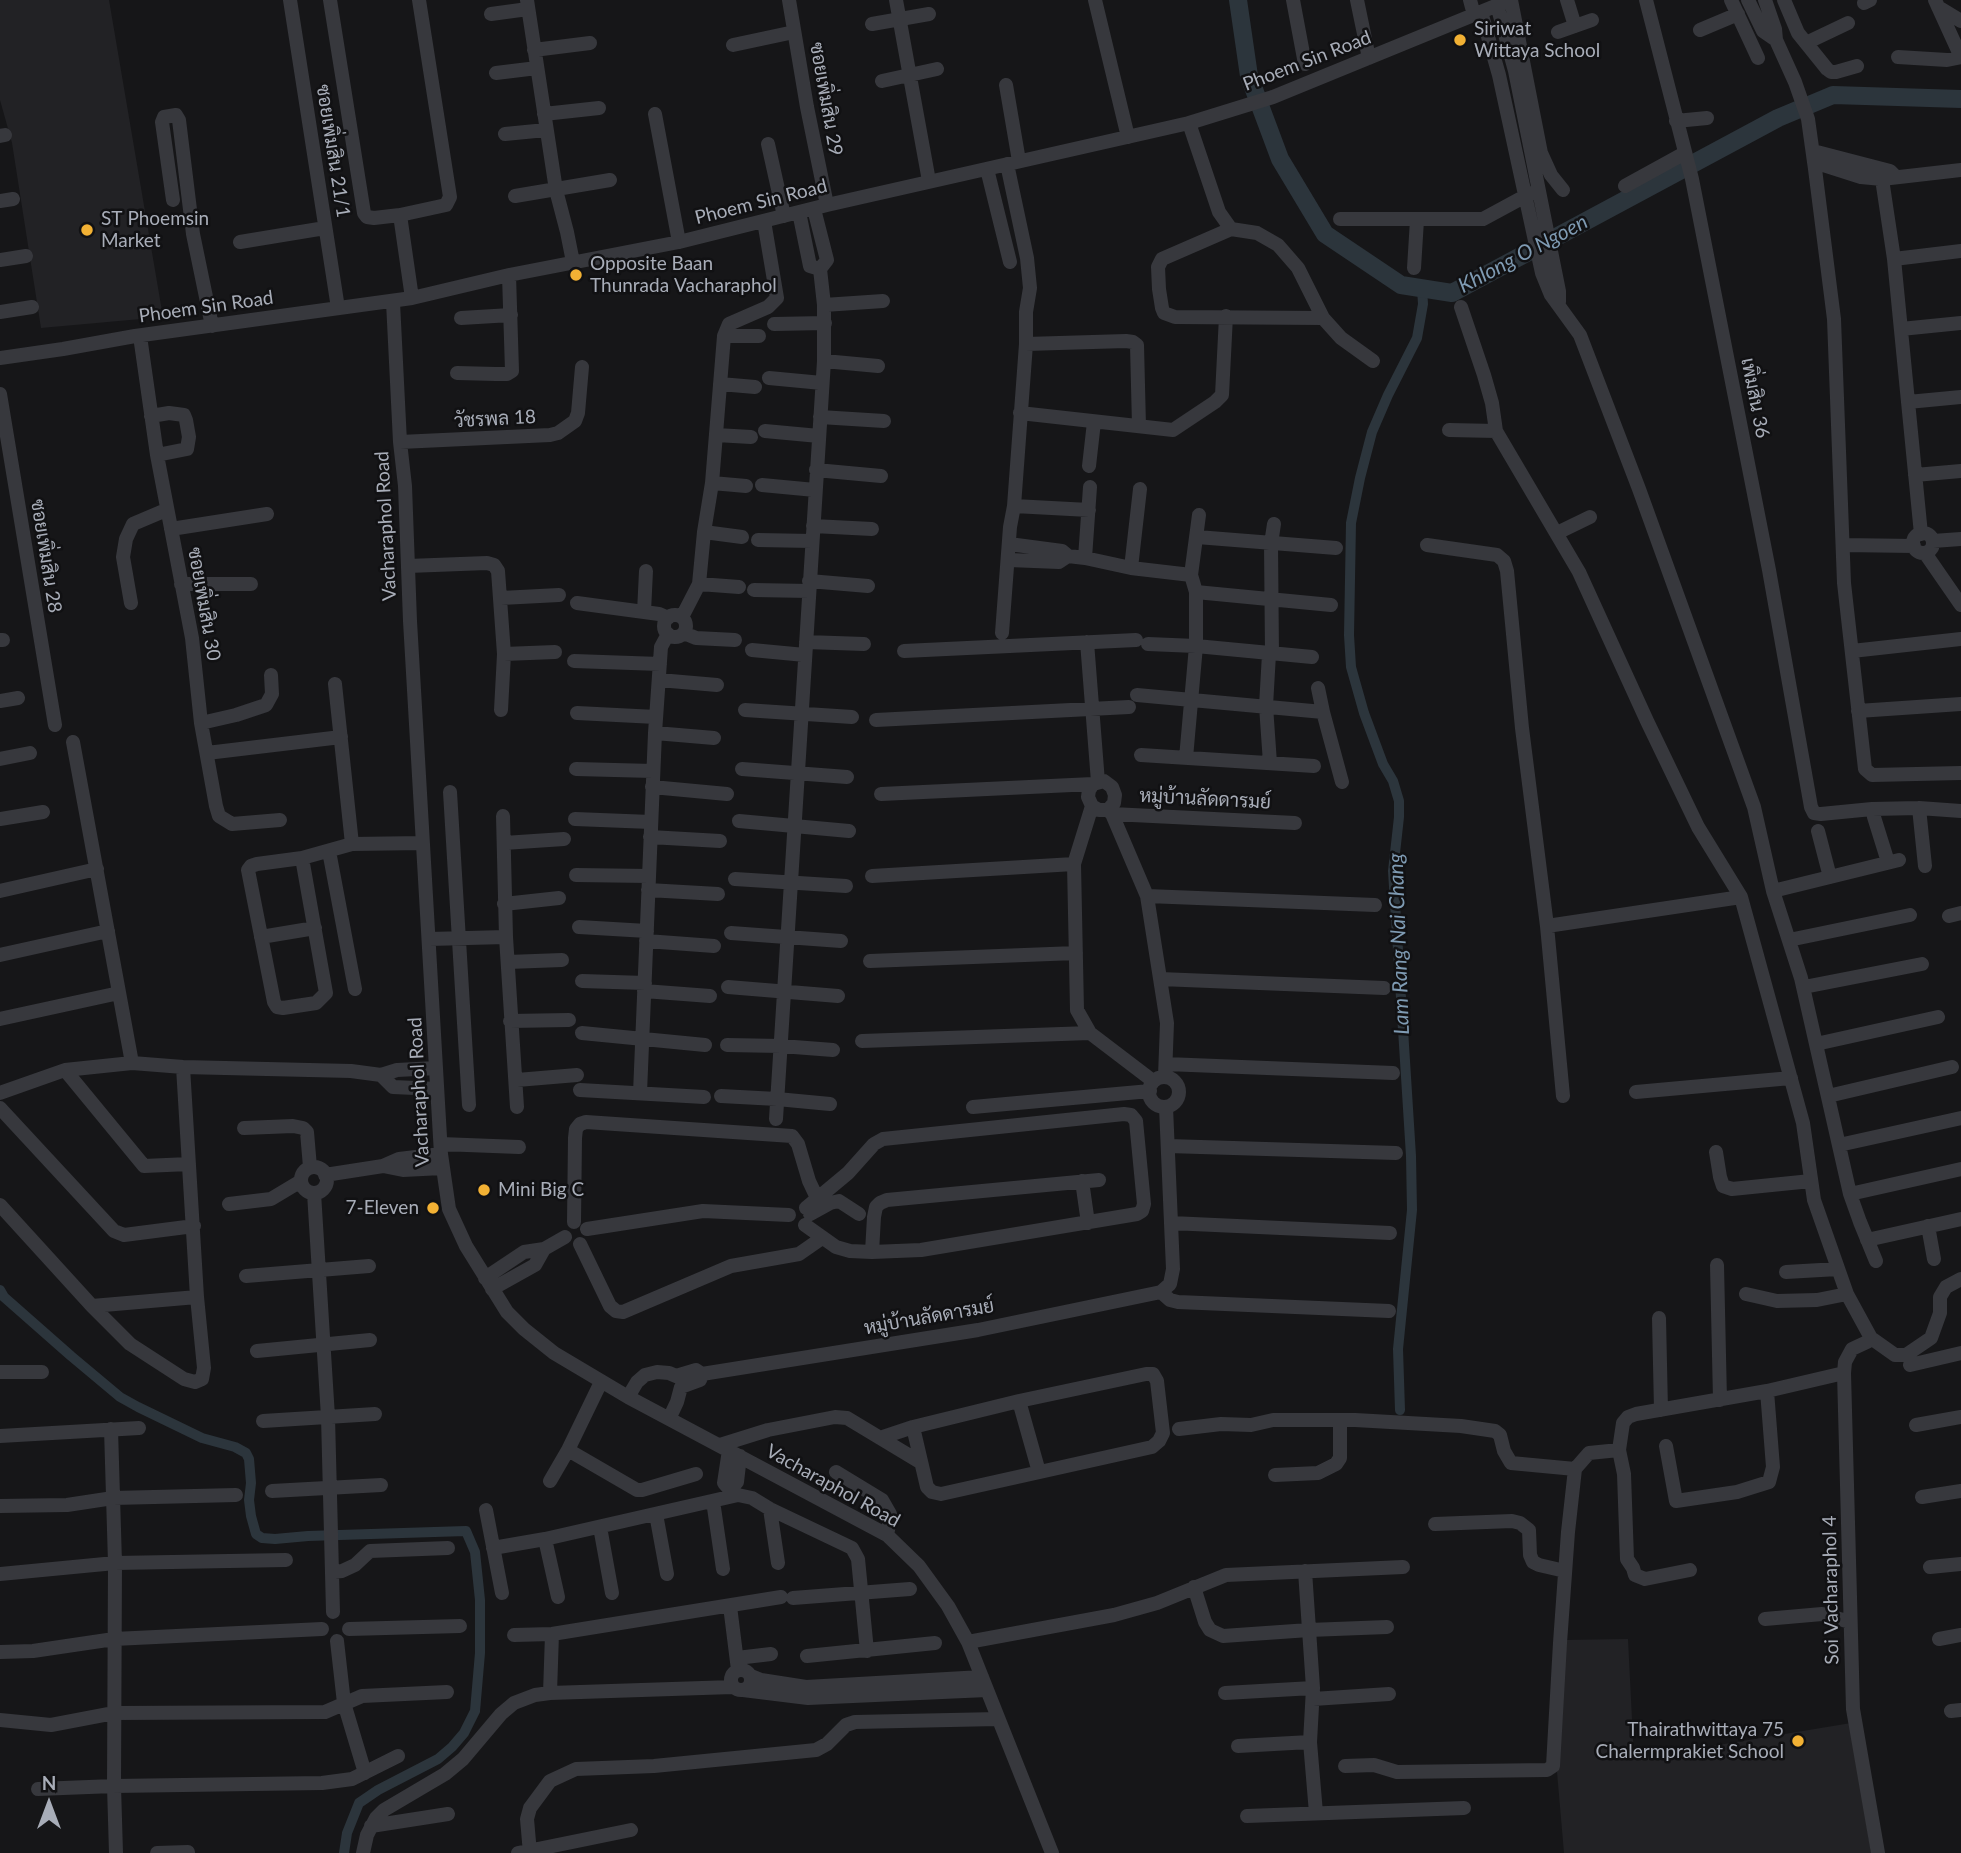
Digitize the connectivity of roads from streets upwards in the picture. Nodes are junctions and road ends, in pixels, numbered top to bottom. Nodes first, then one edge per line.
1 (290, 0) edge
2 (330, 0) edge
3 (419, 0) edge
4 (789, 0) edge
5 (897, 0) edge
6 (1095, 0) edge
7 (1293, 0) edge
8 (1357, 0) edge
9 (1470, 0) edge
10 (1567, 0) edge
11 (1646, 0) edge
12 (1731, 0) edge
13 (1784, 0) edge
14 (1756, 1) edge
15 (1506, 2) edge
16 (528, 4) edge
17 (1936, 4) edge
18 (491, 14) dead end
19 (929, 14) dead end
20 (1478, 14) junction
21 (1738, 14) junction
22 (899, 18) junction
23 (1592, 20) dead end
24 (1961, 21) edge
25 (1848, 23) dead end
26 (872, 24) dead end
27 (1575, 26) junction
28 (1700, 30) dead end
29 (794, 32) junction
30 (1558, 32) dead end
31 (590, 43) dead end
32 (1806, 43) junction
33 (733, 45) dead end
34 (534, 50) junction
35 (1898, 57) dead end
36 (1961, 57) edge
37 (1369, 58) junction
38 (1758, 58) dead end
39 (1305, 64) dead end
40 (1857, 66) dead end
41 (537, 68) junction
42 (937, 68) dead end
43 (496, 73) dead end
44 (911, 75) junction
45 (882, 81) dead end
46 (1006, 85) dead end
47 (599, 108) dead end
48 (655, 114) dead end
49 (1707, 118) dead end
50 (1676, 121) junction
51 (545, 122) junction
52 (1189, 122) junction
53 (505, 134) dead end
54 (1128, 137) junction
55 (768, 144) dead end
56 (1685, 155) junction
57 (1813, 157) junction
58 (1013, 162) junction
59 (987, 169) junction
60 (1961, 170) edge
61 (1889, 178) junction
62 (610, 180) dead end
63 (929, 181) junction
64 (1625, 186) dead end
65 (556, 190) junction
66 (1563, 190) dead end
67 (1532, 193) junction
68 (515, 196) dead end
69 (173, 200) dead end
70 (813, 209) junction
71 (400, 215) junction
72 (784, 216) junction
73 (1340, 219) dead end
74 (1417, 219) junction
75 (764, 221) junction
76 (325, 228) junction
77 (1231, 229) junction
78 (240, 242) dead end
79 (680, 242) junction
80 (1961, 251) edge
81 (26, 256) dead end
82 (1894, 259) junction
83 (0, 260) edge
84 (573, 262) junction
85 (1010, 262) dead end
86 (1414, 268) dead end
87 (509, 275) junction
88 (412, 298) junction
89 (883, 301) dead end
90 (393, 302) junction
91 (824, 305) junction
92 (32, 307) dead end
93 (1461, 307) dead end
94 (338, 308) junction
95 (0, 312) edge
96 (511, 315) junction
97 (1226, 316) junction
98 (461, 318) dead end
99 (1323, 318) junction
100 (825, 323) junction
101 (1961, 323) edge
102 (774, 324) dead end
103 (212, 326) junction
104 (1901, 329) junction
105 (140, 336) junction
106 (724, 336) junction
107 (759, 336) dead end
108 (1026, 344) junction
109 (0, 358) edge
110 (824, 361) junction
111 (1373, 361) dead end
112 (877, 366) dead end
113 (582, 367) dead end
114 (457, 373) dead end
115 (769, 378) dead end
116 (822, 383) junction
117 (720, 384) junction
118 (754, 387) dead end
119 (0, 394) edge
120 (1961, 397) edge
121 (1908, 402) junction
122 (1020, 413) junction
123 (150, 416) junction
124 (820, 418) junction
125 (884, 421) dead end
126 (1094, 422) junction
127 (1139, 426) junction
128 (1450, 430) dead end
129 (765, 431) dead end
130 (1496, 431) junction
131 (716, 435) junction
132 (819, 436) junction
133 (751, 438) dead end
134 (400, 442) junction
135 (157, 455) junction
136 (1089, 466) dead end
137 (816, 470) junction
138 (1961, 471) edge
139 (1915, 475) junction
140 (881, 476) dead end
141 (712, 483) junction
142 (762, 485) dead end
143 (746, 486) dead end
144 (1090, 487) dead end
145 (1140, 489) dead end
146 (815, 490) junction
147 (1014, 506) junction
148 (166, 510) junction
149 (1089, 510) junction
150 (267, 514) dead end
151 (1199, 515) dead end
152 (1590, 517) dead end
153 (1274, 524) dead end
154 (813, 526) junction
155 (171, 529) junction
156 (872, 529) dead end
157 (704, 532) junction
158 (1557, 533) junction
159 (742, 537) dead end
160 (1197, 537) junction
161 (1961, 539) edge
162 (758, 540) dead end
163 (812, 541) junction
164 (1923, 543) junction
165 (1009, 544) junction
166 (1271, 544) junction
167 (1427, 545) dead end
168 (1843, 545) junction
169 (1336, 548) dead end
170 (1068, 556) junction
171 (1085, 558) junction
172 (1009, 560) junction
173 (408, 566) junction
174 (1131, 568) junction
175 (646, 571) dead end
176 (1191, 575) junction
177 (181, 584) junction
178 (251, 584) dead end
179 (699, 584) junction
180 (809, 586) junction
181 (868, 586) dead end
182 (739, 587) dead end
183 (754, 590) dead end
184 (1196, 592) junction
185 (559, 595) dead end
186 (501, 598) junction
187 (1271, 600) junction
188 (131, 603) dead end
189 (577, 603) dead end
190 (1961, 605) edge
191 (1331, 606) dead end
192 (644, 612) junction
193 (675, 617) junction
194 (684, 633) junction
195 (1002, 633) dead end
196 (668, 634) junction
197 (1961, 639) edge
198 (735, 640) dead end
199 (1087, 642) junction
200 (864, 644) dead end
201 (1196, 646) junction
202 (806, 649) junction
203 (752, 650) dead end
204 (1852, 651) junction
205 (555, 652) dead end
206 (904, 652) dead end
207 (505, 654) junction
208 (1271, 654) junction
209 (1312, 657) dead end
210 (574, 662) dead end
211 (660, 664) junction
212 (271, 675) dead end
213 (659, 680) junction
214 (335, 684) dead end
215 (718, 685) dead end
216 (1318, 688) dead end
217 (18, 698) dead end
218 (1191, 700) junction
219 (0, 701) edge
220 (1961, 704) edge
221 (1266, 706) junction
222 (1094, 708) junction
223 (501, 710) dead end
224 (745, 710) dead end
225 (1858, 711) junction
226 (1323, 712) junction
227 (577, 713) dead end
228 (802, 713) junction
229 (656, 717) junction
230 (852, 717) dead end
231 (876, 720) dead end
232 (201, 723) junction
233 (55, 725) dead end
234 (655, 733) junction
235 (341, 737) junction
236 (714, 738) dead end
237 (73, 743) dead end
238 (30, 753) dead end
239 (207, 753) junction
240 (1141, 755) dead end
241 (1186, 758) junction
242 (0, 759) edge
243 (1270, 763) junction
244 (1314, 766) dead end
245 (576, 769) dead end
246 (742, 769) dead end
247 (653, 771) junction
248 (798, 773) junction
249 (1961, 773) edge
250 (847, 777) dead end
251 (1342, 782) dead end
252 (1096, 783) junction
253 (652, 787) junction
254 (450, 792) dead end
255 (727, 794) dead end
256 (881, 794) dead end
257 (1091, 806) junction
258 (1919, 808) junction
259 (1961, 811) edge
260 (43, 812) dead end
261 (1110, 812) junction
262 (503, 816) dead end
263 (1874, 817) dead end
264 (0, 819) edge
265 (280, 820) dead end
266 (575, 820) dead end
267 (739, 821) dead end
268 (1295, 823) dead end
269 (795, 826) junction
270 (651, 830) junction
271 (849, 831) dead end
272 (1818, 831) dead end
273 (564, 839) dead end
274 (720, 841) dead end
275 (423, 843) junction
276 (504, 843) junction
277 (352, 844) junction
278 (329, 851) junction
279 (302, 858) junction
280 (1074, 864) junction
281 (1925, 866) dead end
282 (97, 869) junction
283 (576, 875) dead end
284 (872, 876) dead end
285 (1830, 877) junction
286 (734, 879) dead end
287 (649, 883) junction
288 (791, 883) junction
289 (846, 886) dead end
290 (0, 891) edge
291 (1773, 891) junction
292 (718, 894) dead end
293 (1147, 896) junction
294 (1741, 897) junction
295 (559, 898) dead end
296 (504, 904) junction
297 (1375, 905) dead end
298 (1910, 915) dead end
299 (1547, 926) junction
300 (579, 927) dead end
301 (315, 928) junction
302 (108, 931) junction
303 (731, 933) dead end
304 (646, 936) junction
305 (261, 937) junction
306 (506, 937) junction
307 (788, 937) junction
308 (429, 939) junction
309 (460, 939) junction
310 (1789, 940) junction
311 (841, 941) dead end
312 (714, 946) dead end
313 (1076, 953) junction
314 (0, 955) edge
315 (562, 960) dead end
316 (870, 961) dead end
317 (508, 962) junction
318 (1922, 964) dead end
319 (1160, 979) junction
320 (582, 981) dead end
321 (644, 987) junction
322 (728, 987) dead end
323 (1804, 987) junction
324 (1384, 988) dead end
325 (355, 989) dead end
326 (784, 992) junction
327 (119, 993) junction
328 (710, 996) dead end
329 (838, 996) dead end
330 (1938, 1017) dead end
331 (0, 1019) edge
332 (569, 1020) dead end
333 (510, 1021) junction
334 (582, 1033) dead end
335 (1090, 1033) junction
336 (642, 1039) junction
337 (862, 1041) dead end
338 (1816, 1044) junction
339 (705, 1045) dead end
340 (727, 1045) dead end
341 (781, 1046) junction
342 (833, 1050) dead end
343 (132, 1063) junction
344 (183, 1067) junction
345 (1952, 1067) dead end
346 (436, 1068) junction
347 (65, 1070) junction
348 (1393, 1073) dead end
349 (381, 1075) junction
350 (1158, 1078) junction
351 (1791, 1078) junction
352 (517, 1080) junction
353 (437, 1089) junction
354 (1636, 1092) dead end
355 (0, 1093) edge
356 (640, 1093) junction
357 (721, 1096) dead end
358 (1563, 1096) dead end
359 (1828, 1096) junction
360 (704, 1097) dead end
361 (777, 1099) junction
362 (830, 1104) dead end
363 (469, 1105) dead end
364 (517, 1107) dead end
365 (973, 1107) dead end
366 (1166, 1107) junction
367 (0, 1108) edge
368 (1961, 1118) edge
369 (776, 1119) dead end
370 (244, 1128) dead end
371 (1839, 1145) junction
372 (1168, 1146) junction
373 (519, 1147) dead end
374 (1716, 1152) dead end
375 (1395, 1153) dead end
376 (441, 1155) junction
377 (189, 1164) junction
378 (310, 1167) junction
379 (1961, 1169) edge
380 (325, 1175) junction
381 (1099, 1180) dead end
382 (301, 1181) junction
383 (1082, 1181) junction
384 (1811, 1181) junction
385 (314, 1193) junction
386 (1850, 1194) junction
387 (229, 1204) dead end
388 (0, 1205) edge
389 (809, 1211) junction
390 (859, 1214) dead end
391 (1961, 1219) edge
392 (1088, 1223) junction
393 (1171, 1223) junction
394 (581, 1226) junction
395 (194, 1227) junction
396 (1928, 1227) junction
397 (1390, 1233) dead end
398 (565, 1237) junction
399 (822, 1238) junction
400 (1867, 1240) junction
401 (580, 1244) junction
402 (872, 1252) junction
403 (1934, 1259) dead end
404 (1876, 1261) dead end
405 (1717, 1265) dead end
406 (369, 1266) dead end
407 (1838, 1269) junction
408 (319, 1271) junction
409 (1786, 1272) dead end
410 (246, 1276) dead end
411 (1961, 1279) edge
412 (488, 1283) junction
413 (1161, 1292) junction
414 (1746, 1294) dead end
415 (1847, 1294) junction
416 (197, 1297) junction
417 (92, 1306) junction
418 (1389, 1311) dead end
419 (1659, 1318) dead end
420 (1871, 1338) junction
421 (370, 1340) dead end
422 (325, 1345) junction
423 (257, 1351) dead end
424 (1961, 1353) edge
425 (1910, 1365) dead end
426 (0, 1372) edge
427 (42, 1372) dead end
428 (1844, 1373) junction
429 (601, 1382) junction
430 (678, 1382) junction
431 (1767, 1391) junction
432 (628, 1397) junction
433 (1720, 1400) junction
434 (1019, 1401) junction
435 (1661, 1410) junction
436 (375, 1414) dead end
437 (328, 1417) junction
438 (1961, 1417) edge
439 (668, 1419) junction
440 (1340, 1420) junction
441 (262, 1421) dead end
442 (1916, 1425) dead end
443 (913, 1427) junction
444 (139, 1428) dead end
445 (111, 1429) junction
446 (1179, 1429) dead end
447 (0, 1436) edge
448 (880, 1438) junction
449 (1666, 1446) dead end
450 (568, 1450) junction
451 (730, 1450) junction
452 (1619, 1450) junction
453 (920, 1462) junction
454 (1575, 1469) junction
455 (836, 1472) dead end
456 (1039, 1472) junction
457 (696, 1474) dead end
458 (1275, 1475) dead end
459 (550, 1481) dead end
460 (381, 1485) dead end
461 (330, 1488) junction
462 (272, 1491) dead end
463 (1961, 1491) edge
464 (730, 1494) junction
465 (236, 1495) dead end
466 (1922, 1497) dead end
467 (113, 1498) junction
468 (713, 1501) junction
469 (0, 1506) edge
470 (770, 1509) junction
471 (486, 1510) dead end
472 (656, 1514) junction
473 (1435, 1524) dead end
474 (600, 1527) junction
475 (887, 1535) junction
476 (545, 1539) junction
477 (448, 1548) dead end
478 (493, 1548) junction
479 (286, 1560) dead end
480 (115, 1563) junction
481 (778, 1563) dead end
482 (1961, 1564) edge
483 (1403, 1567) dead end
484 (1930, 1567) dead end
485 (723, 1569) dead end
486 (1690, 1570) dead end
487 (1304, 1571) junction
488 (1565, 1571) junction
489 (332, 1572) junction
490 (0, 1574) edge
491 (667, 1574) dead end
492 (1194, 1587) junction
493 (910, 1589) dead end
494 (612, 1592) dead end
495 (502, 1593) dead end
496 (862, 1593) junction
497 (558, 1597) dead end
498 (730, 1606) junction
499 (333, 1612) junction
500 (1765, 1619) dead end
501 (1850, 1622) junction
502 (460, 1626) dead end
503 (1387, 1627) dead end
504 (322, 1629) junction
505 (349, 1629) junction
506 (1309, 1630) junction
507 (552, 1634) junction
508 (1961, 1635) edge
509 (514, 1636) dead end
510 (114, 1639) junction
511 (1939, 1640) dead end
512 (337, 1641) junction
513 (968, 1642) junction
514 (934, 1643) dead end
515 (0, 1651) edge
516 (867, 1651) junction
517 (771, 1654) dead end
518 (807, 1656) dead end
519 (742, 1668) junction
520 (984, 1684) junction
521 (905, 1687) junction
522 (738, 1688) junction
523 (447, 1692) dead end
524 (550, 1693) junction
525 (1225, 1693) dead end
526 (1313, 1694) junction
527 (1389, 1694) dead end
528 (344, 1703) junction
529 (114, 1713) junction
530 (998, 1719) junction
531 (0, 1720) edge
532 (1310, 1742) junction
533 (1238, 1746) dead end
534 (398, 1756) dead end
535 (1345, 1766) dead end
536 (365, 1773) junction
537 (114, 1786) junction
538 (38, 1789) dead end
539 (1464, 1808) dead end
540 (1316, 1813) junction
541 (448, 1814) dead end
542 (1247, 1816) dead end
543 (370, 1826) junction
544 (631, 1830) dead end
545 (188, 1852) edge
546 (526, 1852) edge
547 (116, 1853) edge
548 (157, 1853) edge
549 (363, 1853) edge
550 (1052, 1853) edge
551 (1878, 1853) edge

1 - 76 street, ซอยเพิ่มสิน 21/1
2 - 71 street
3 - 71 street
4 - 29 street, ซอยเพิ่มสิน 29
5 - 22 street
6 - 54 street
7 - 39 street
8 - 37 street
9 - 20 street
10 - 27 street
11 - 50 street, เพิ่มสิน 36
12 - 21 street
13 - 32 street
14 - 57 street
15 - 20 street, Phoem Sin Road
15 - 66 street
15 - 67 street
16 - 18 street
16 - 34 street
17 - 24 street
17 - 36 street
19 - 22 street
20 - 37 street, Phoem Sin Road
20 - 67 street
21 - 28 street
21 - 38 street
22 - 26 street
22 - 44 street
23 - 27 street
25 - 32 street
27 - 30 street
29 - 33 street
29 - 70 street, ซอยเพิ่มสิน 29
31 - 34 street
32 - 40 street
34 - 41 street
35 - 36 street
37 - 52 street, Phoem Sin Road
41 - 43 street
41 - 51 street
42 - 44 street
44 - 45 street
44 - 63 street
46 - 58 street
47 - 51 street
48 - 79 street
49 - 50 street
50 - 56 street, เพิ่มสิน 36
51 - 53 street
51 - 65 street
52 - 54 street, Phoem Sin Road
52 - 77 street
54 - 58 street, Phoem Sin Road
55 - 72 street
56 - 64 street
56 - 258 street, เพิ่มสิน 36
57 - 61 street
57 - 168 street
58 - 59 street, Phoem Sin Road
58 - 108 street
59 - 63 street, Phoem Sin Road
59 - 85 street
60 - 61 street
61 - 82 street
62 - 65 street
63 - 70 street, Phoem Sin Road
65 - 68 street
65 - 84 street
67 - 74 street
67 - 291 street
69 - 103 street
70 - 72 street, Phoem Sin Road
70 - 91 street, ซอยเพิ่มสิน 29
71 - 88 street
72 - 75 street, Phoem Sin Road
73 - 74 street
74 - 86 street
75 - 79 street, Phoem Sin Road
75 - 106 street
76 - 78 street
76 - 94 street, ซอยเพิ่มสิน 21/1
77 - 97 street
77 - 99 street
79 - 84 street, Phoem Sin Road
80 - 82 street
81 - 83 street
82 - 104 street
84 - 87 street, Phoem Sin Road
87 - 88 street, Phoem Sin Road
87 - 96 street
88 - 90 street, Phoem Sin Road
89 - 91 street
90 - 94 street, Phoem Sin Road
90 - 134 street, Vacharaphol Road
91 - 100 street
92 - 95 street
93 - 130 street
94 - 103 street, Phoem Sin Road
96 - 98 street
96 - 114 street
97 - 99 street
97 - 127 street
99 - 111 street
100 - 102 street
100 - 110 street
101 - 104 street
103 - 105 street, Phoem Sin Road
104 - 121 street
105 - 109 street, Phoem Sin Road
105 - 123 street, ซอยเพิ่มสิน 30
106 - 107 street
106 - 117 street
108 - 122 street
108 - 127 street
110 - 112 street
110 - 116 street
113 - 134 street, วัชรพล 18
115 - 116 street
116 - 124 street
117 - 118 street
117 - 131 street
119 - 233 street, ซอยเพิ่มสิน 28
120 - 121 street
121 - 139 street
122 - 126 street
122 - 147 street
123 - 135 street, ซอยเพิ่มสิน 30
123 - 135 street
124 - 125 street
124 - 132 street
126 - 127 street
126 - 136 street
128 - 130 street
129 - 132 street
130 - 158 street
131 - 133 street
131 - 141 street
132 - 137 street
134 - 173 street, Vacharaphol Road
135 - 148 street, ซอยเพิ่มสิน 30
137 - 140 street
137 - 146 street
138 - 139 street
139 - 164 street
141 - 143 street
141 - 157 street
142 - 146 street
144 - 149 street
145 - 174 street
146 - 154 street
147 - 149 street
147 - 165 street
148 - 155 street, ซอยเพิ่มสิน 30
148 - 188 street
149 - 171 street
150 - 155 street
151 - 160 street
152 - 158 street
153 - 166 street
154 - 156 street
154 - 163 street
155 - 177 street, ซอยเพิ่มสิน 30
157 - 159 street
157 - 179 street
158 - 294 street
160 - 166 street
160 - 176 street
161 - 164 street
162 - 163 street
163 - 180 street
164 - 168 street
164 - 190 street
165 - 170 street
165 - 172 street
166 - 169 street
166 - 187 street
167 - 299 street
168 - 204 street
170 - 171 street
170 - 172 street
171 - 174 street
172 - 195 street
173 - 186 street
173 - 275 street, Vacharaphol Road
174 - 176 street
175 - 192 street
176 - 184 street
177 - 178 street
177 - 232 street, ซอยเพิ่มสิน 30
179 - 182 street
179 - 193 street
180 - 181 street
180 - 183 street
180 - 202 street
184 - 187 street
184 - 201 street
185 - 186 street
186 - 207 street
187 - 191 street
187 - 208 street
189 - 192 street
192 - 193 street
193 - 194 street
193 - 196 street
194 - 196 street
194 - 198 street
196 - 211 street
197 - 204 street
199 - 201 street
199 - 206 street
199 - 222 street
200 - 202 street
201 - 208 street
201 - 218 street
202 - 203 street
202 - 228 street
204 - 225 street
205 - 207 street
207 - 223 street
208 - 209 street
208 - 221 street
210 - 211 street
211 - 213 street
212 - 232 street
213 - 215 street
213 - 229 street
214 - 235 street
216 - 226 street
217 - 219 street
218 - 221 street
218 - 222 street
218 - 241 street
220 - 225 street
221 - 226 street
221 - 243 street
222 - 231 street
222 - 252 street
224 - 228 street
225 - 249 street
226 - 251 street
227 - 229 street
228 - 230 street
228 - 248 street
229 - 234 street
232 - 239 street, ซอยเพิ่มสิน 30
234 - 236 street
234 - 247 street
235 - 239 street
235 - 277 street
237 - 282 street
238 - 242 street
239 - 265 street, ซอยเพิ่มสิน 30
240 - 241 street
241 - 243 street
243 - 244 street
245 - 247 street
246 - 248 street
247 - 253 street
248 - 250 street
248 - 269 street
252 - 256 street
252 - 257 street
252 - 261 street, หมู่บ้านลัดดารมย์
253 - 255 street
253 - 270 street
254 - 309 street
257 - 261 street, หมู่บ้านลัดดารมย์
257 - 280 street
258 - 259 street
258 - 281 street
260 - 264 street
261 - 268 street, หมู่บ้านลัดดารมย์
261 - 293 street, หมู่บ้านลัดดารมย์
262 - 276 street
263 - 285 street
266 - 270 street
267 - 269 street
269 - 271 street
269 - 288 street
270 - 274 street
270 - 287 street
272 - 285 street
273 - 276 street
275 - 277 street
275 - 308 street, Vacharaphol Road
276 - 296 street
277 - 278 street
278 - 279 street
278 - 325 street
279 - 301 street
279 - 305 street
280 - 284 street
280 - 313 street
282 - 290 street
282 - 302 street
283 - 287 street
285 - 291 street
286 - 288 street
287 - 292 street
287 - 304 street
288 - 289 street
288 - 307 street
291 - 310 street
293 - 297 street
293 - 319 street, หมู่บ้านลัดดารมย์
294 - 299 street
294 - 351 street
295 - 296 street
296 - 306 street
298 - 310 street
299 - 358 street
300 - 304 street
301 - 305 street
301 - 305 street
302 - 314 street
302 - 327 street
303 - 307 street
304 - 312 street
304 - 321 street
306 - 309 street
306 - 317 street
307 - 311 street
307 - 326 street
308 - 309 street
308 - 346 street, Vacharaphol Road
309 - 363 street
310 - 323 street
313 - 316 street
313 - 335 street
315 - 317 street
317 - 333 street
318 - 323 street
319 - 324 street
319 - 350 street, หมู่บ้านลัดดารมย์
320 - 321 street
321 - 328 street
321 - 336 street
322 - 326 street
323 - 338 street
326 - 329 street
326 - 341 street
327 - 331 street
327 - 343 street
330 - 338 street
332 - 333 street
333 - 352 street
334 - 336 street
335 - 337 street
335 - 350 street
336 - 339 street
336 - 356 street
338 - 359 street
340 - 341 street
341 - 342 street
341 - 361 street
343 - 344 street
343 - 347 street
344 - 349 street
344 - 377 street
345 - 359 street
346 - 349 street
346 - 353 street, Vacharaphol Road
347 - 355 street
347 - 377 street
348 - 350 street
349 - 353 street
350 - 365 street
350 - 366 street
350 - 366 street, หมู่บ้านลัดดารมย์
351 - 354 street
351 - 384 street
352 - 356 street
352 - 364 street
353 - 376 street, Vacharaphol Road
356 - 360 street
357 - 361 street
359 - 371 street
361 - 362 street
361 - 369 street
366 - 372 street, หมู่บ้านลัดดารมย์
367 - 395 street
368 - 371 street
370 - 378 street
371 - 386 street
372 - 375 street
372 - 393 street, หมู่บ้านลัดดารมย์
373 - 376 street
374 - 384 street
376 - 380 street
376 - 412 street, Vacharaphol Road
377 - 395 street
378 - 380 street
378 - 382 street
379 - 386 street
380 - 385 street
381 - 383 street
382 - 385 street
382 - 387 street
383 - 392 street
383 - 402 street
384 - 407 street
385 - 408 street
386 - 400 street
388 - 417 street
389 - 390 street
389 - 392 street
389 - 394 street
389 - 394 street
389 - 399 street
391 - 396 street
392 - 402 street
393 - 397 street
393 - 413 street, หมู่บ้านลัดดารมย์
394 - 398 street
394 - 401 street
395 - 416 street
396 - 400 street
396 - 403 street
398 - 401 street
398 - 412 street
399 - 401 street
399 - 402 street
400 - 404 street
405 - 433 street
406 - 408 street
407 - 409 street
407 - 415 street
408 - 410 street
408 - 422 street
411 - 420 street
412 - 429 street, Vacharaphol Road
413 - 418 street, หมู่บ้านลัดดารมย์
413 - 430 street, หมู่บ้านลัดดารมย์
414 - 415 street
415 - 420 street
416 - 417 street
416 - 417 street
419 - 435 street
420 - 428 street
421 - 422 street
422 - 423 street
422 - 437 street
424 - 425 street
426 - 427 street
428 - 431 street
428 - 501 street, Soi Vacharaphol 4
429 - 432 street, Vacharaphol Road
429 - 450 street
430 - 432 street, หมู่บ้านลัดดารมย์
430 - 439 street
431 - 433 street
431 - 449 street
432 - 439 street, Vacharaphol Road
433 - 435 street
434 - 443 street
434 - 456 street
434 - 456 street
435 - 452 street
436 - 437 street
437 - 441 street
437 - 461 street
438 - 442 street
439 - 451 street, Vacharaphol Road
440 - 446 street
440 - 454 street
440 - 458 street
443 - 448 street
443 - 453 street
444 - 445 street
445 - 447 street
445 - 467 street
448 - 451 street
448 - 453 street
450 - 457 street
450 - 459 street
451 - 464 street
451 - 475 street, Vacharaphol Road
452 - 454 street
452 - 486 street
453 - 456 street
454 - 488 street
455 - 475 street
460 - 461 street
461 - 462 street
461 - 489 street
463 - 466 street
464 - 468 street
464 - 470 street
465 - 467 street
467 - 469 street
467 - 480 street
468 - 472 street
468 - 485 street
470 - 481 street
470 - 496 street
471 - 478 street
472 - 474 street
472 - 491 street
473 - 488 street
474 - 476 street
474 - 494 street
475 - 513 street, Vacharaphol Road
476 - 478 street
476 - 497 street
477 - 489 street
478 - 495 street
479 - 480 street
480 - 490 street
480 - 510 street
482 - 484 street
483 - 487 street
487 - 492 street
487 - 506 street
488 - 535 street
489 - 499 street
492 - 506 street
492 - 513 street
493 - 496 street
496 - 498 street
496 - 516 street
498 - 507 street
498 - 519 street
499 - 504 street
499 - 505 street
500 - 501 street
501 - 551 street, Soi Vacharaphol 4
502 - 505 street
503 - 506 street
504 - 510 street
504 - 512 street
505 - 512 street
506 - 526 street
507 - 509 street
507 - 524 street
508 - 511 street
510 - 515 street
510 - 529 street
512 - 528 street
513 - 520 street, Vacharaphol Road
514 - 516 street
516 - 518 street
517 - 519 street
519 - 521 street
519 - 522 street
520 - 521 street
520 - 530 street, Vacharaphol Road
521 - 522 street
522 - 524 street
523 - 528 street
524 - 543 street
525 - 526 street
526 - 527 street
526 - 532 street
528 - 529 street
528 - 536 street
529 - 531 street
529 - 537 street
530 - 546 street
530 - 550 street, Vacharaphol Road
532 - 533 street
532 - 540 street
534 - 536 street
536 - 537 street
537 - 538 street
537 - 547 street
539 - 540 street
540 - 542 street
541 - 543 street
543 - 549 street
544 - 546 street
545 - 548 street

